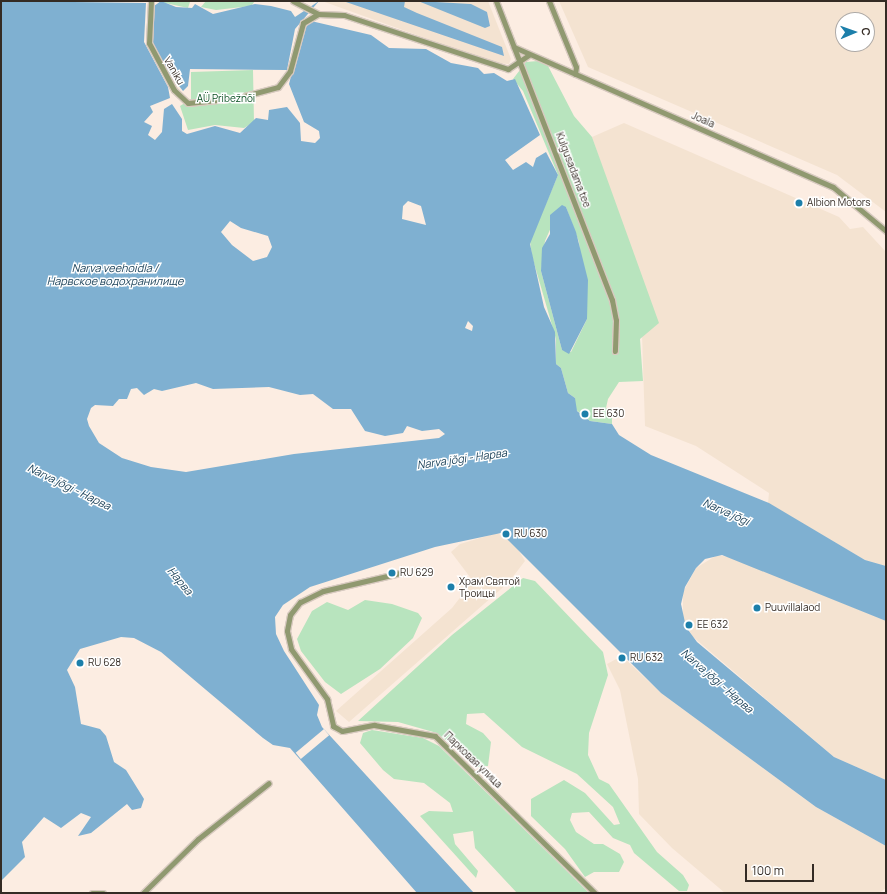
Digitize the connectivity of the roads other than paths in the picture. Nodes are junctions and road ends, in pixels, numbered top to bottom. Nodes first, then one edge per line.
1 (151, 1) edge
2 (293, 1) edge
3 (496, 1) edge
4 (549, 1) edge
5 (315, 13) junction
6 (514, 47) junction
7 (529, 55) junction
8 (519, 62) junction
9 (575, 74) junction
10 (886, 231) edge
11 (615, 350) dead end
12 (400, 573) dead end
13 (268, 783) dead end
14 (92, 893) edge
15 (103, 893) edge
16 (142, 893) edge
17 (595, 893) edge

1 - 5 street, Vaniku
2 - 5 street
3 - 6 street, Kulgusadama tee
4 - 9 street
5 - 8 street
6 - 7 street, Joala
6 - 8 street, Kulgusadama tee
7 - 8 street
7 - 9 street, Joala
8 - 11 street, Kulgusadama tee
9 - 10 street, Joala
12 - 17 street, Парковая улица
13 - 16 street
14 - 15 street

